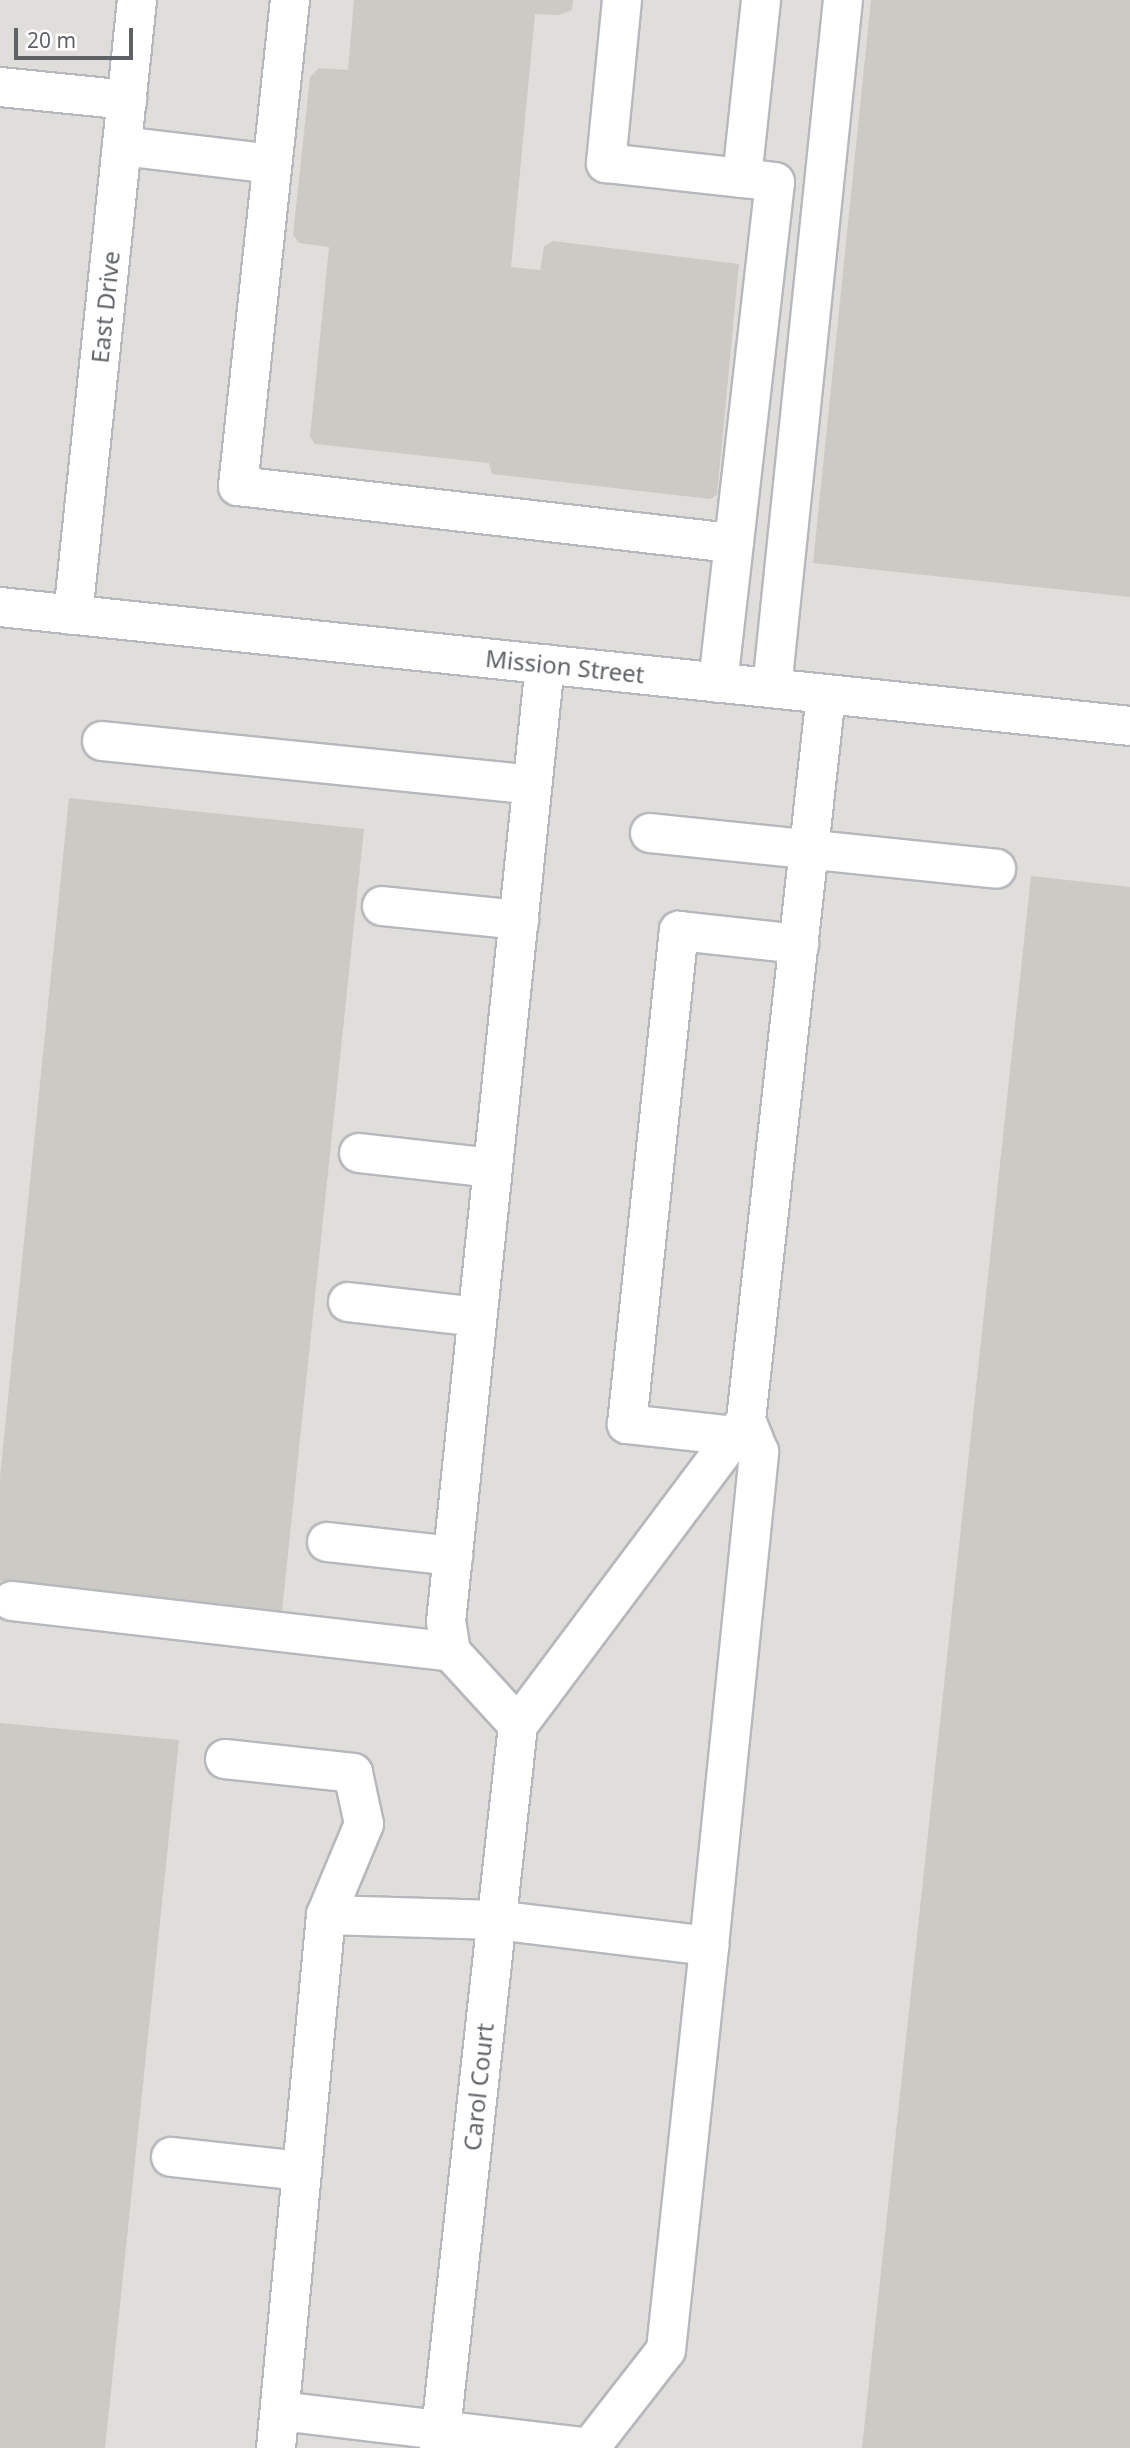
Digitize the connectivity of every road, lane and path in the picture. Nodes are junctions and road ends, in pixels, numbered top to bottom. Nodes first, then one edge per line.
1 (137, 0) edge
2 (290, 0) edge
3 (622, 0) edge
4 (761, 0) edge
5 (843, 0) edge
6 (0, 87) edge
7 (127, 100) junction
8 (122, 146) junction
9 (272, 164) junction
10 (742, 178) junction
11 (734, 543) junction
12 (0, 607) edge
13 (73, 615) junction
14 (545, 664) junction
15 (718, 683) junction
16 (772, 688) junction
17 (826, 694) junction
18 (1130, 726) edge
19 (102, 741) dead end
20 (532, 785) junction
21 (650, 833) dead end
22 (809, 848) junction
23 (996, 869) dead end
24 (382, 906) dead end
25 (519, 920) junction
26 (799, 944) junction
27 (359, 1153) dead end
28 (492, 1168) junction
29 (348, 1302) dead end
30 (477, 1317) junction
31 (740, 1428) junction
32 (327, 1542) dead end
33 (453, 1556) junction
34 (12, 1601) dead end
35 (450, 1652) junction
36 (518, 1725) junction
37 (225, 1759) dead end
38 (326, 1915) junction
39 (496, 1920) junction
40 (709, 1946) junction
41 (171, 2157) dead end
42 (302, 2171) junction
43 (278, 2430) edge
44 (440, 2439) edge
45 (592, 2447) edge

1 - 7 street, East Drive
2 - 9 street
3 - 10 street
4 - 10 street
5 - 16 street
6 - 7 street
7 - 8 street, East Drive
8 - 9 street
8 - 13 street, East Drive
9 - 11 street
10 - 11 street
11 - 15 street
12 - 13 street, Mission Street
13 - 14 street, Mission Street
14 - 15 street, Mission Street
14 - 20 street
15 - 16 street, Mission Street
16 - 17 street, Mission Street
17 - 18 street, Mission Street
17 - 22 street
19 - 20 street
20 - 25 street
21 - 22 street
22 - 23 street
22 - 26 street
24 - 25 street
25 - 28 street
26 - 31 street
26 - 31 street
27 - 28 street
28 - 30 street
29 - 30 street
30 - 33 street
31 - 36 street
31 - 40 street
32 - 33 street
33 - 35 street
34 - 35 street
35 - 36 street
36 - 39 street, Carol Court
37 - 38 street
38 - 39 street
38 - 42 street
39 - 40 street
39 - 44 street, Carol Court
40 - 45 street
41 - 42 street
42 - 43 street
43 - 44 street
44 - 45 street

